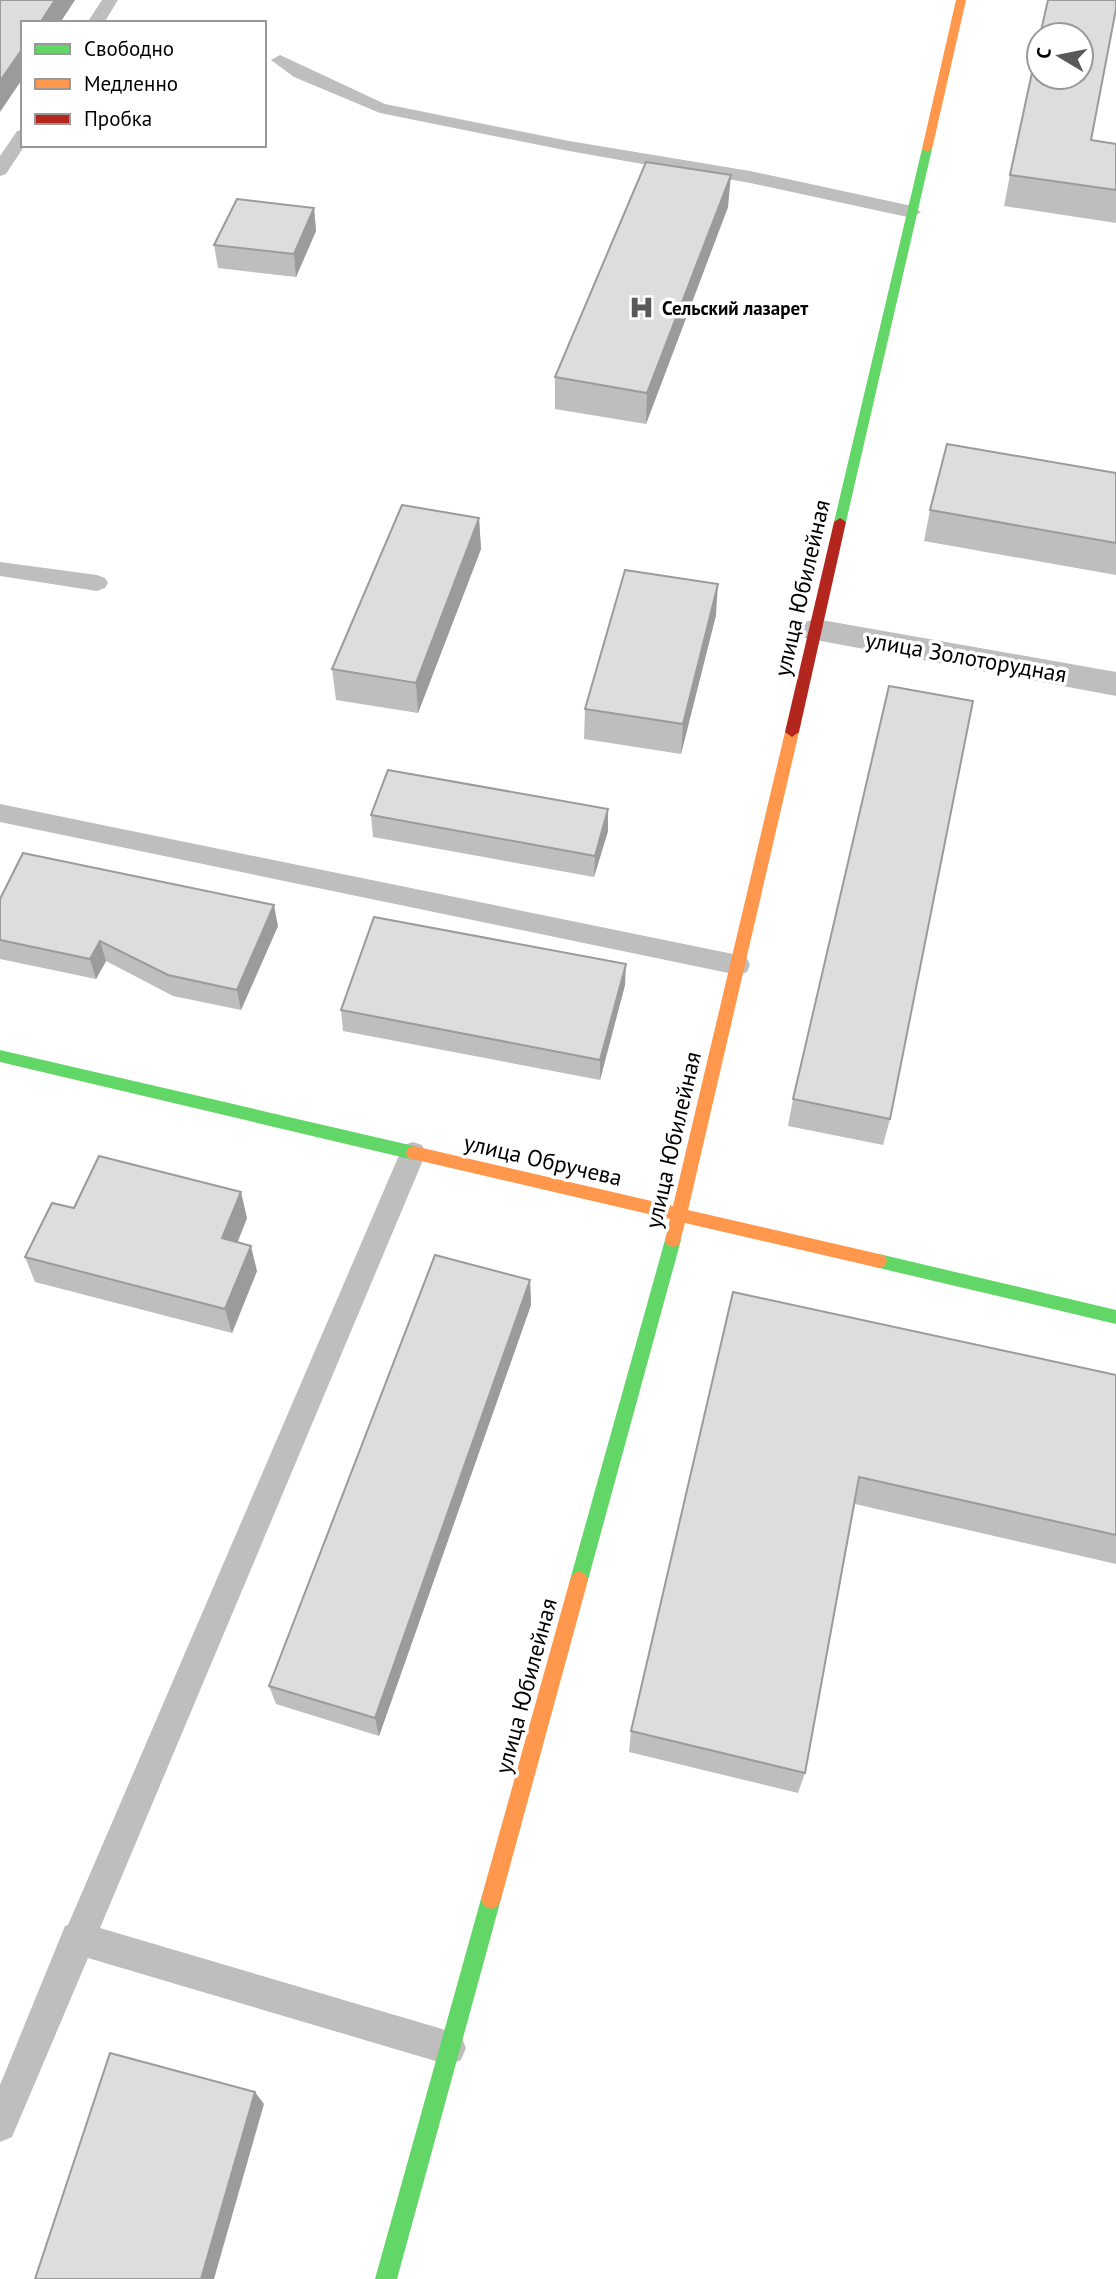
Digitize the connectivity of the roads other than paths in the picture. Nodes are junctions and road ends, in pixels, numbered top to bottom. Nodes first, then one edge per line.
1 (110, 0) edge
2 (961, 0) edge
3 (96, 21) edge
4 (280, 60) dead end
5 (21, 138) edge
6 (0, 170) edge
7 (912, 212) junction
8 (0, 569) edge
9 (97, 583) dead end
10 (816, 630) junction
11 (1116, 684) edge
12 (0, 813) edge
13 (738, 965) junction
14 (0, 1056) edge
15 (414, 1153) junction
16 (680, 1215) junction
17 (1116, 1317) edge
18 (77, 1938) junction
19 (449, 2048) junction
20 (0, 2125) edge
21 (386, 2279) edge

1 - 3 lane
2 - 7 street, улица Юбилейная
4 - 7 lane
5 - 6 lane
7 - 10 street, улица Юбилейная
8 - 9 lane
10 - 11 street, улица Золоторудная
10 - 13 street, улица Юбилейная
12 - 13 lane
13 - 16 street, улица Юбилейная
14 - 15 street, улица Обручева
15 - 16 street, улица Обручева
15 - 18 lane
16 - 17 street, улица Обручева
16 - 19 street, улица Юбилейная
18 - 19 lane
18 - 20 lane
19 - 21 street, улица Юбилейная

